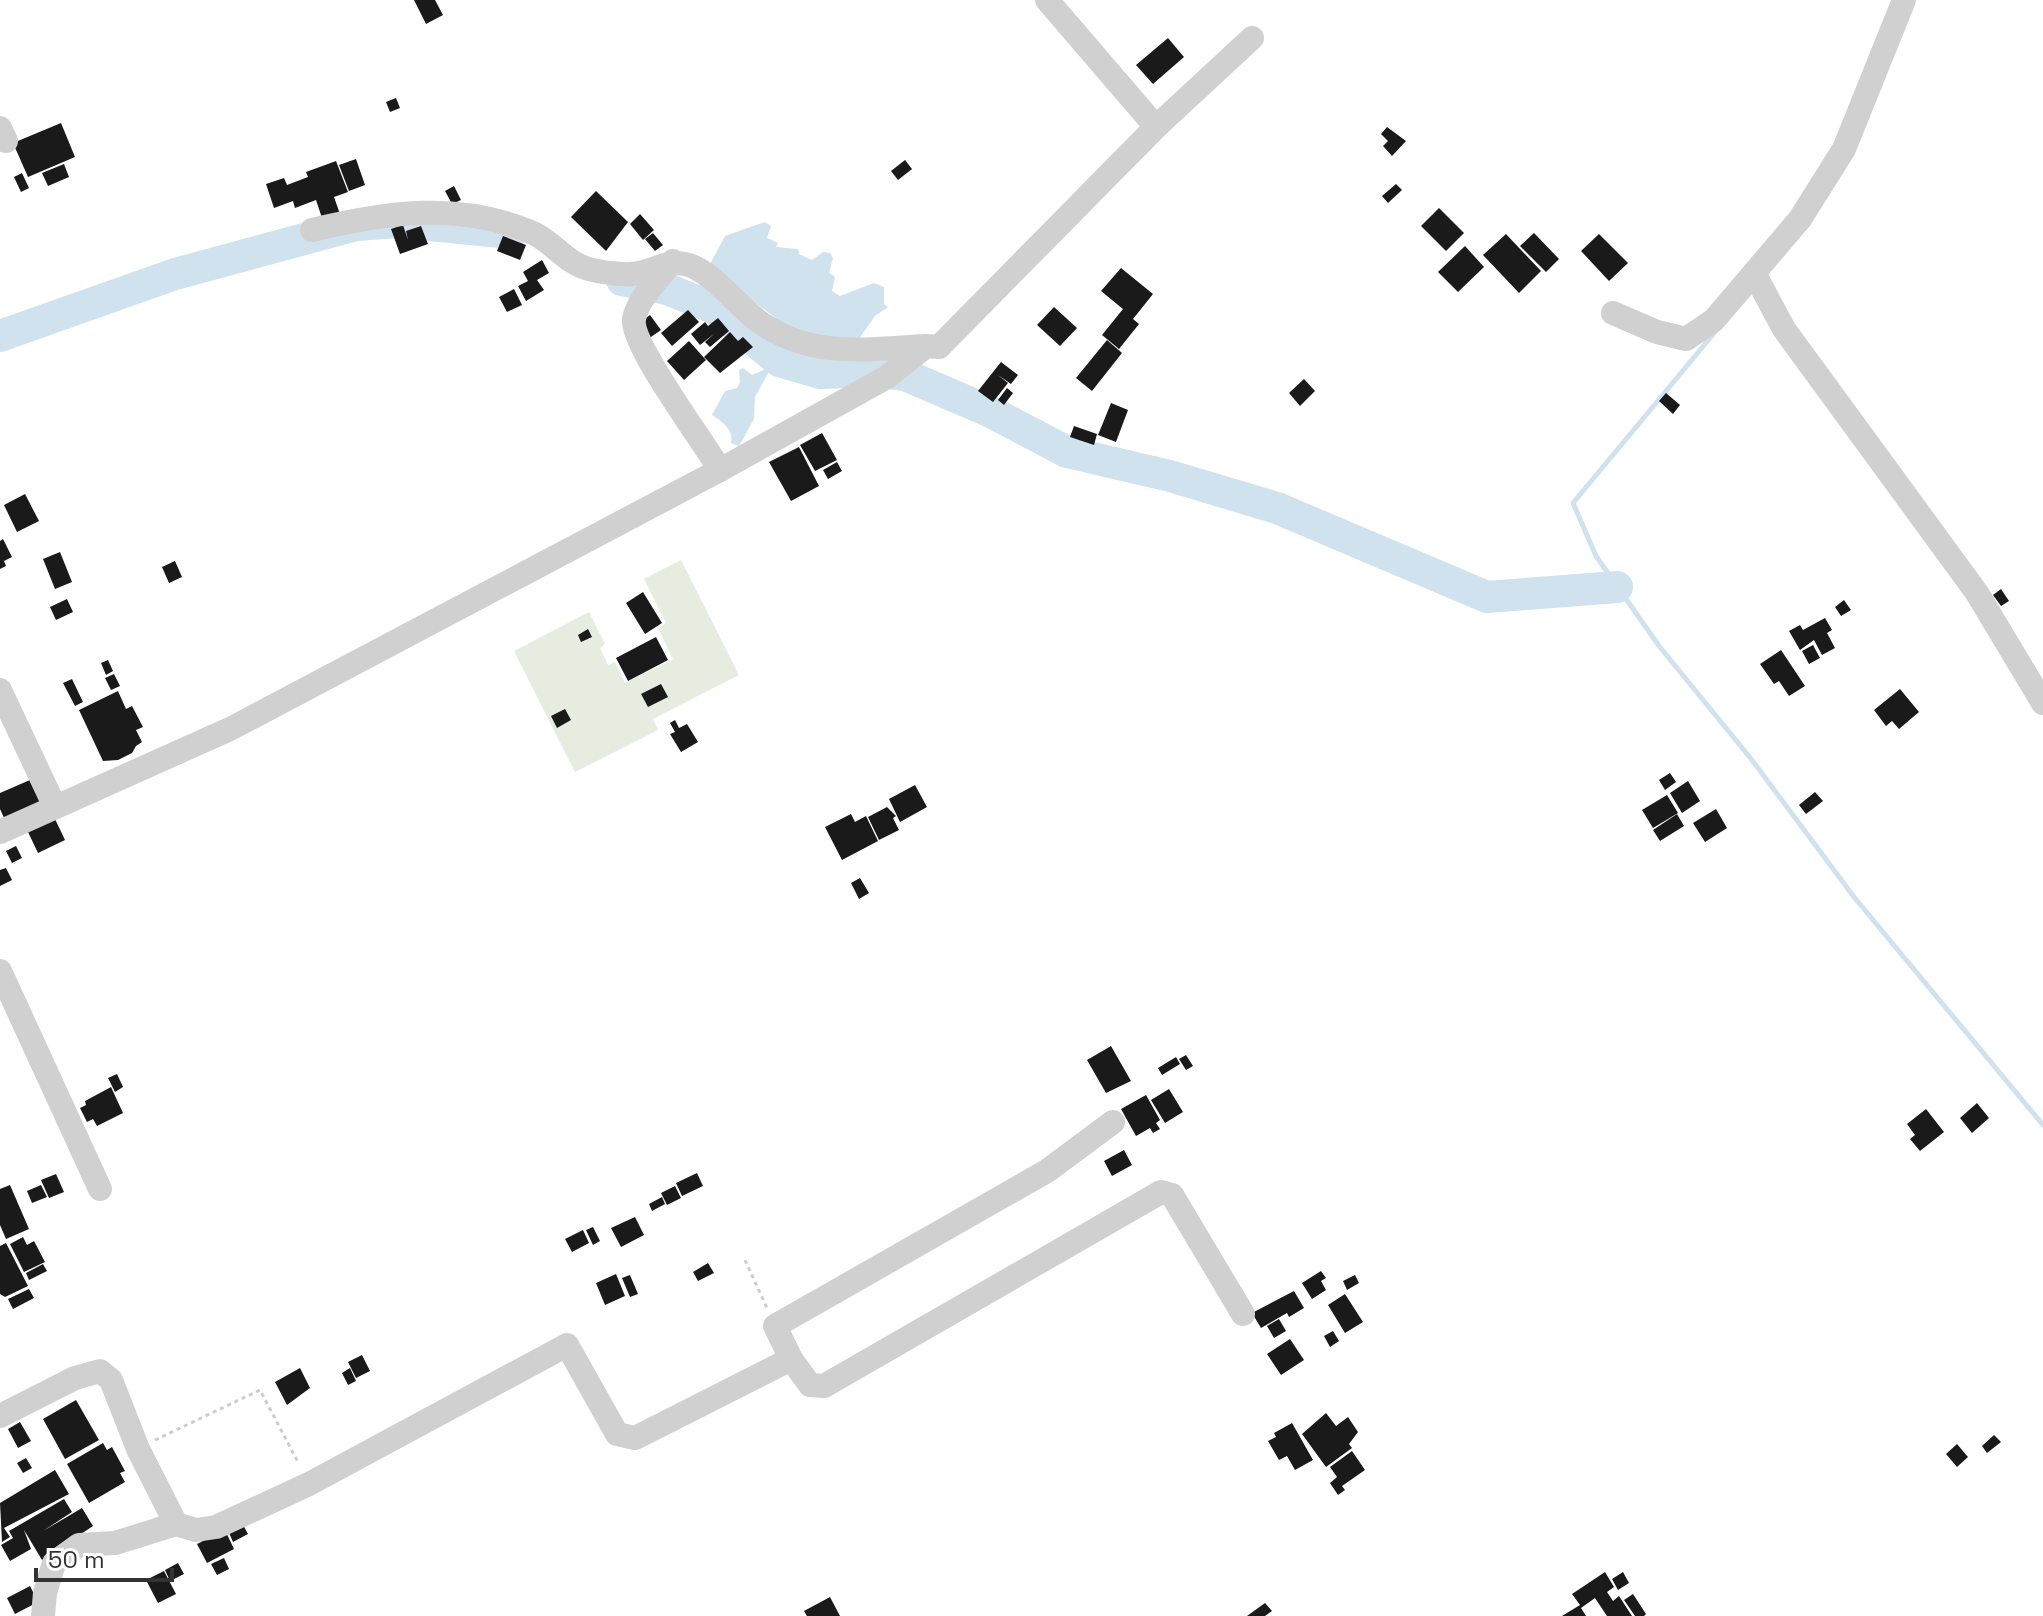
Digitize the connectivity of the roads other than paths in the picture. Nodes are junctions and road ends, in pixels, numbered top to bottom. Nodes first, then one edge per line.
1 (1047, 0) edge
2 (1904, 0) edge
3 (1252, 38) dead end
4 (1156, 127) junction
5 (312, 230) dead end
6 (673, 261) junction
7 (1754, 273) junction
8 (1613, 313) dead end
9 (920, 352) junction
10 (720, 470) junction
11 (0, 690) edge
12 (2043, 703) edge
13 (55, 807) junction
14 (0, 832) edge
15 (0, 971) edge
16 (1113, 1122) dead end
17 (100, 1189) dead end
18 (1243, 1314) dead end
19 (791, 1359) junction
20 (0, 1416) edge
21 (176, 1524) junction
22 (43, 1616) edge

1 - 4 street
2 - 7 street
3 - 4 street
4 - 9 street
5 - 6 street
6 - 9 street
6 - 10 street
7 - 8 street
7 - 12 street
9 - 10 street
10 - 13 street
11 - 13 street
13 - 14 street
15 - 17 street
16 - 19 street
18 - 19 street
19 - 21 street
20 - 21 street
21 - 22 street

